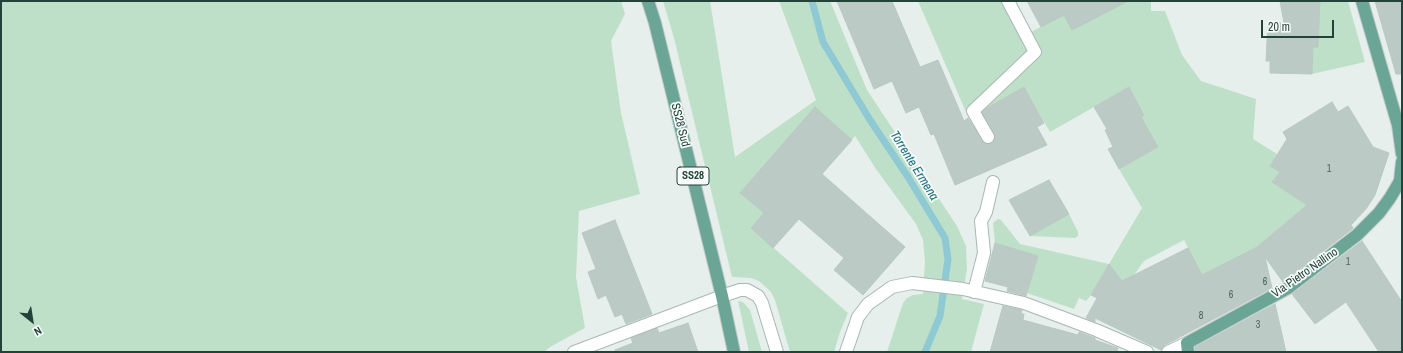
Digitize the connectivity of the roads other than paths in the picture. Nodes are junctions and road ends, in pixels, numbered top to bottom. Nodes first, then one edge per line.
1 (648, 1) edge
2 (1008, 1) edge
3 (1362, 1) edge
4 (988, 138) dead end
5 (1402, 154) edge
6 (1402, 162) edge
7 (1401, 181) edge
8 (993, 182) dead end
9 (969, 290) junction
10 (722, 296) junction
11 (1187, 348) edge
12 (574, 352) edge
13 (734, 352) edge
14 (777, 352) edge
15 (846, 352) edge
16 (1147, 352) edge
17 (1168, 352) edge

1 - 10 main road, SS28 Sud / SS28
2 - 4 street
3 - 5 main road
6 - 7 main road
7 - 11 main road, Via Pietro Nallino
8 - 9 street
9 - 15 street
9 - 16 street
10 - 12 street
10 - 13 main road, SS28 Sud / SS28
10 - 14 street
11 - 17 street, Via Pietro Nallino

